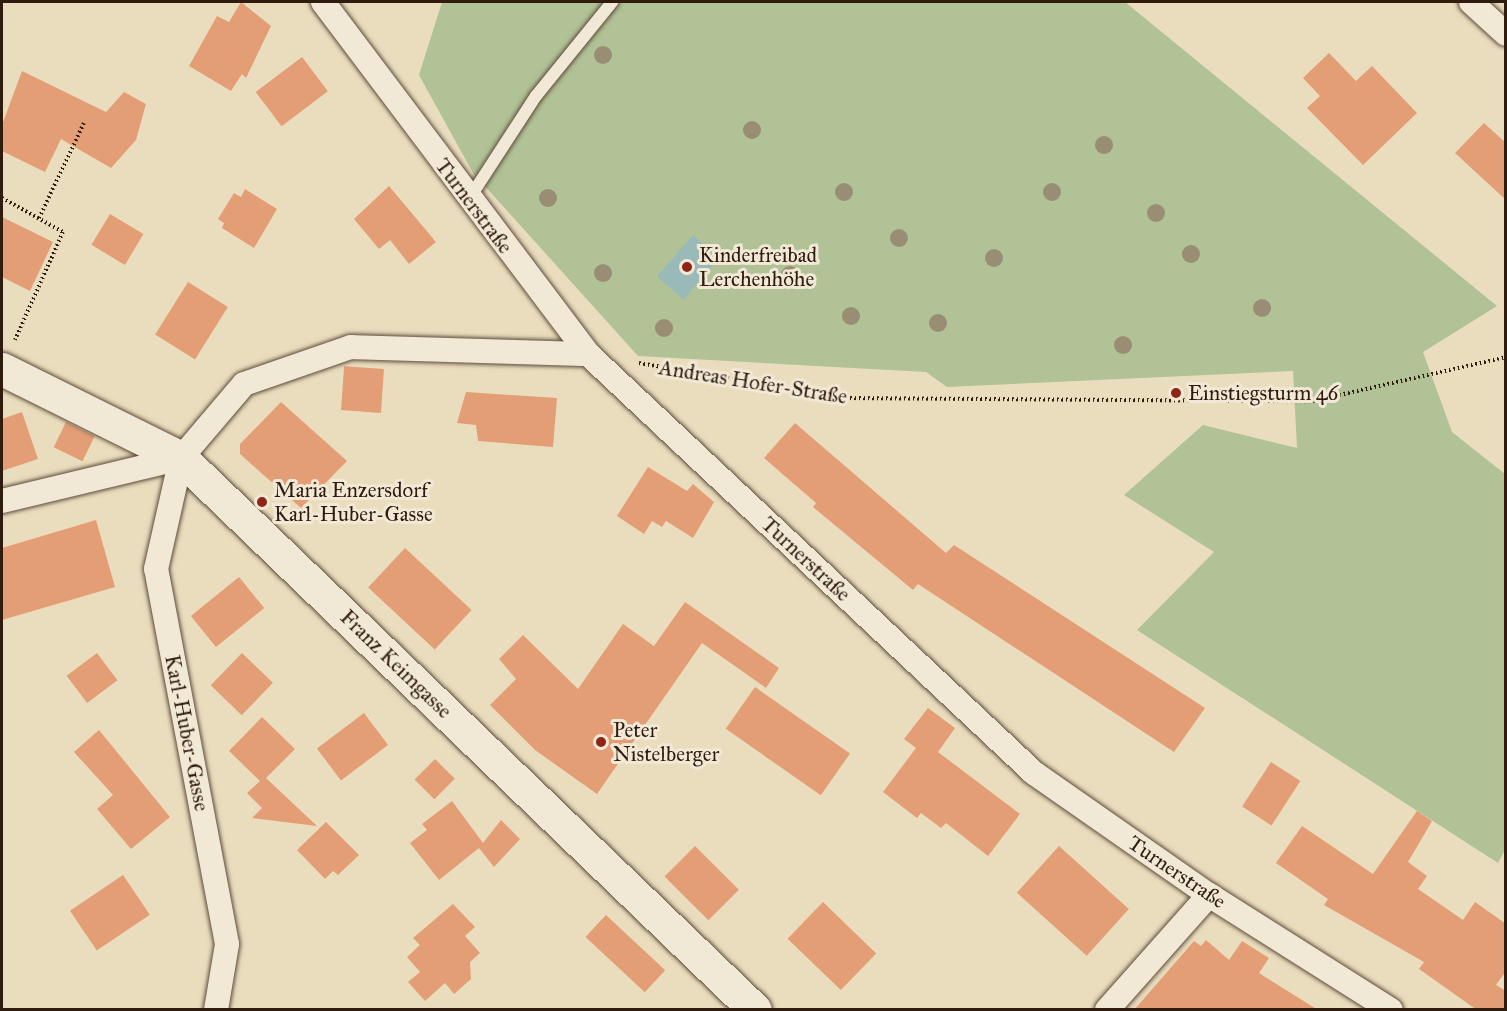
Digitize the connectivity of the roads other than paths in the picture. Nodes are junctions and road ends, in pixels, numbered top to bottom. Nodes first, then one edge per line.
1 (322, 2) edge
2 (612, 2) edge
3 (1471, 2) edge
4 (1506, 34) edge
5 (468, 200) junction
6 (588, 354) junction
7 (2, 370) edge
8 (181, 458) junction
9 (2, 501) edge
10 (1209, 895) junction
11 (216, 1010) edge
12 (755, 1010) edge
13 (1107, 1010) edge
14 (1391, 1010) edge

1 - 5 street, Turnerstraße
2 - 5 lane
3 - 4 street
5 - 6 street, Turnerstraße
6 - 8 street
6 - 10 street, Turnerstraße
7 - 8 main road, Franz Keimgasse
8 - 9 street
8 - 11 street, Karl-Huber-Gasse
8 - 12 main road, Franz Keimgasse
10 - 13 street
10 - 14 street, Turnerstraße

